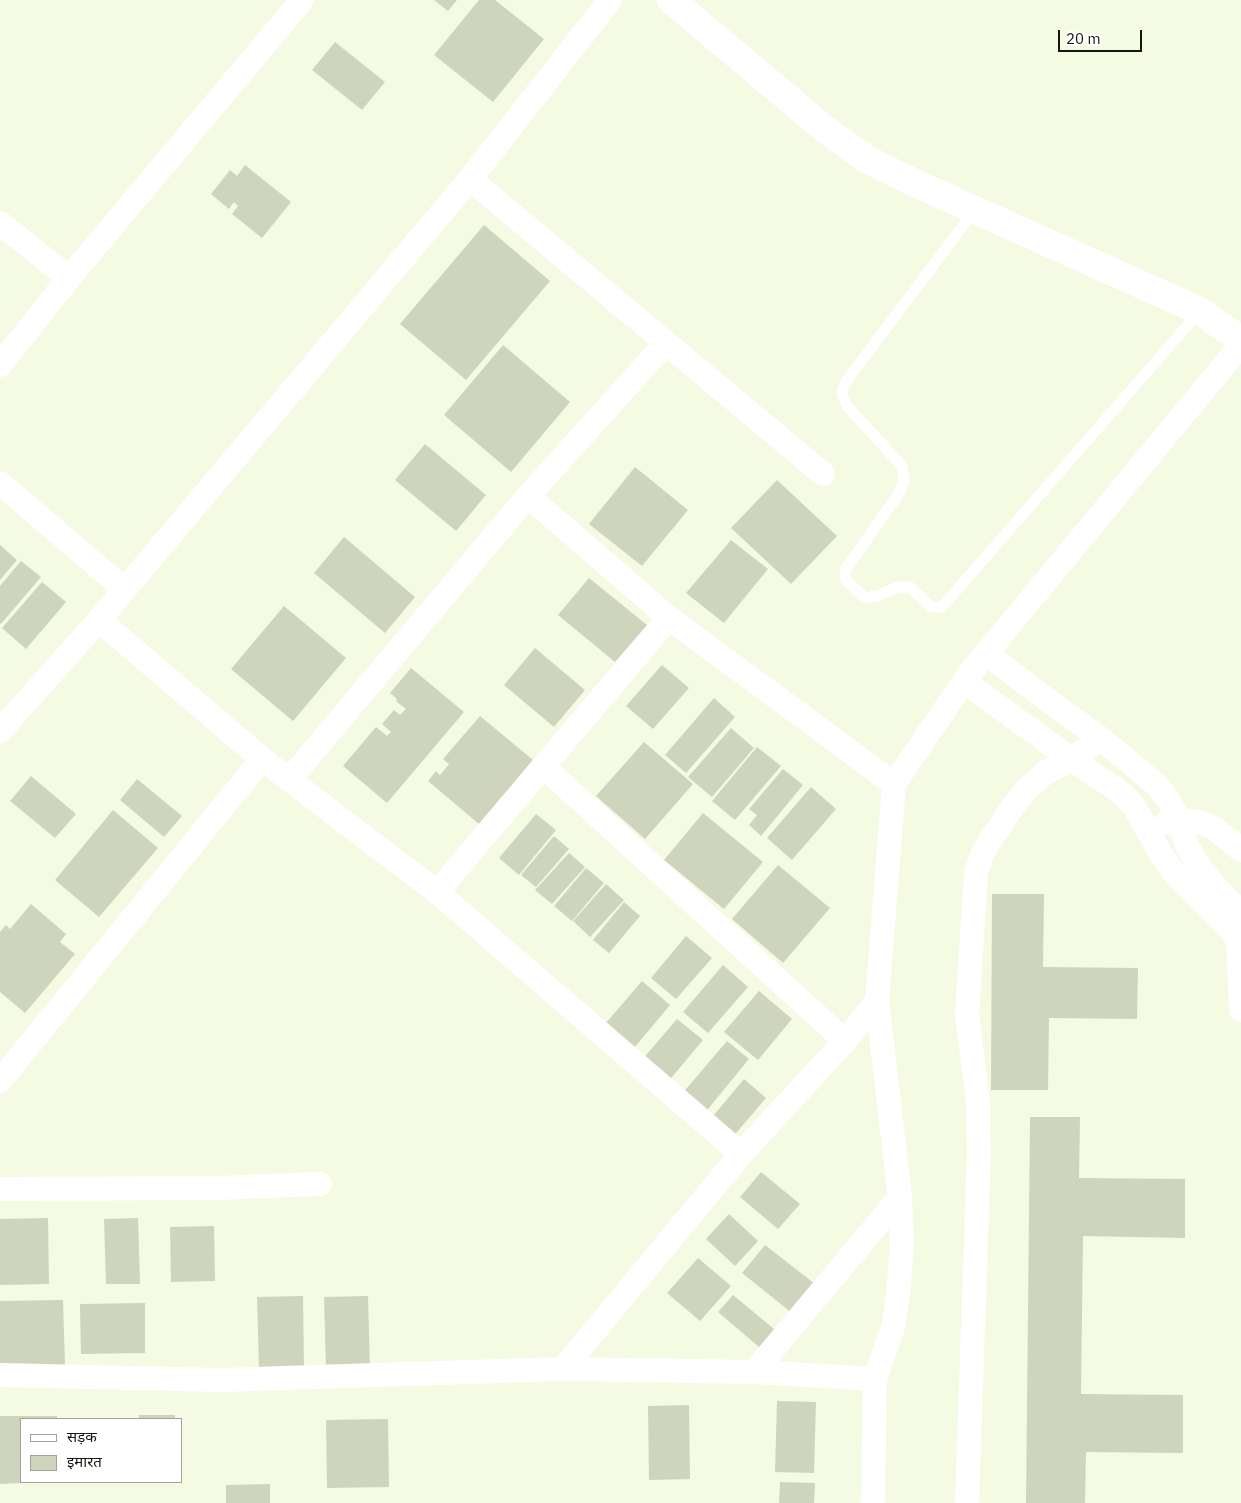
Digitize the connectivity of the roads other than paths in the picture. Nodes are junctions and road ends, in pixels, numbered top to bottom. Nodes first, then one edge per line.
1 (302, 0) edge
2 (610, 0) edge
3 (671, 0) edge
4 (470, 179) junction
5 (975, 210) junction
6 (0, 223) edge
7 (69, 278) junction
8 (1200, 312) junction
9 (1241, 340) edge
10 (666, 344) junction
11 (1241, 345) edge
12 (0, 365) edge
13 (823, 474) dead end
14 (0, 483) edge
15 (528, 496) junction
16 (124, 589) junction
17 (669, 618) junction
18 (99, 620) junction
19 (986, 653) junction
20 (964, 681) junction
21 (0, 731) edge
22 (1100, 738) junction
23 (262, 759) junction
24 (1072, 760) junction
25 (544, 767) junction
26 (289, 780) junction
27 (894, 784) junction
28 (1179, 820) junction
29 (1148, 828) junction
30 (1241, 850) edge
31 (437, 892) junction
32 (1241, 913) edge
33 (877, 1001) junction
34 (1241, 1010) edge
35 (845, 1041) junction
36 (0, 1082) edge
37 (741, 1154) junction
38 (320, 1184) dead end
39 (0, 1189) edge
40 (900, 1197) junction
41 (564, 1370) junction
42 (754, 1372) junction
43 (0, 1375) edge
44 (875, 1379) junction
45 (873, 1503) edge
46 (966, 1503) edge

1 - 7 street
2 - 4 street
3 - 5 street
4 - 10 street
4 - 16 street
5 - 8 street
5 - 8 lane
6 - 7 street
7 - 12 street
8 - 9 street
10 - 13 street
10 - 15 street
11 - 19 street
14 - 16 street
15 - 17 street
15 - 26 street
16 - 18 street
17 - 25 street
17 - 27 street
18 - 21 street
18 - 23 street
19 - 20 street
19 - 22 street
20 - 24 street
20 - 27 street
22 - 24 street
22 - 28 street
23 - 26 street
23 - 36 street
24 - 29 street
24 - 46 street
25 - 31 street
25 - 35 street
26 - 31 street
27 - 33 street
28 - 29 street
28 - 30 street
28 - 32 street
29 - 34 street
31 - 37 street
33 - 35 street
33 - 40 street
35 - 37 street
37 - 41 street
38 - 39 street
40 - 42 street
40 - 44 street
41 - 42 street
41 - 43 street
42 - 44 street
44 - 45 street

